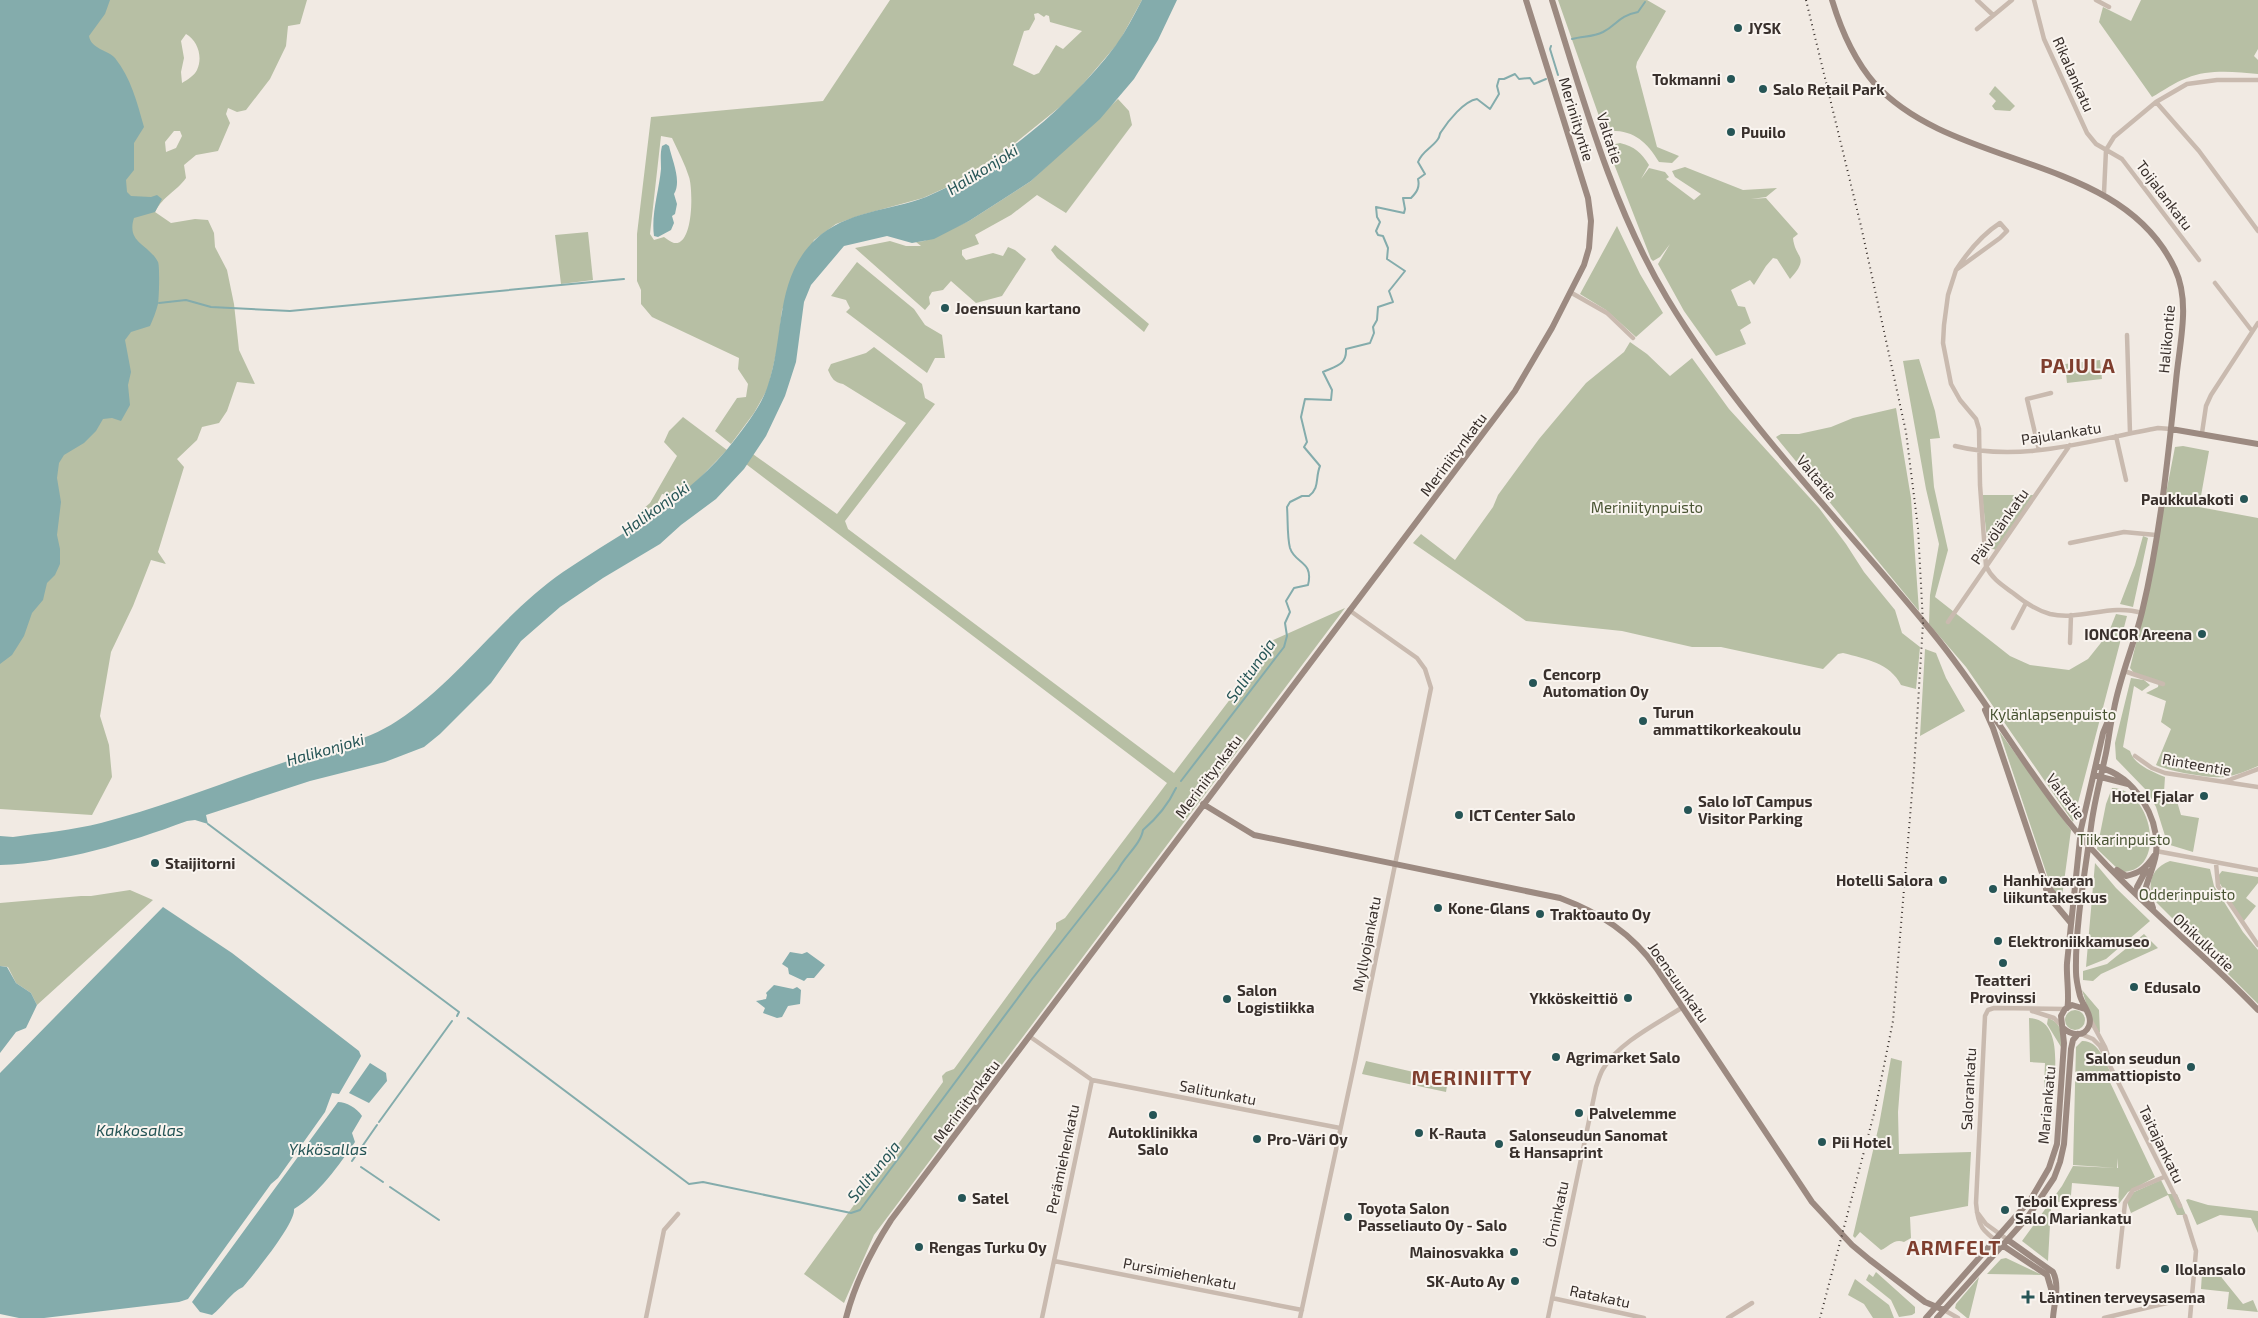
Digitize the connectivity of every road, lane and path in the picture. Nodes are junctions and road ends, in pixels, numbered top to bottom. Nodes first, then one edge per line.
1 (1526, 0) edge
2 (1552, 0) edge
3 (1832, 0) edge
4 (1977, 0) edge
5 (2012, 0) edge
6 (2034, 0) edge
7 (2096, 0) edge
8 (2109, 7) dead end
9 (1993, 16) junction
10 (1977, 29) dead end
11 (2258, 80) edge
12 (2156, 102) junction
13 (2106, 150) junction
14 (2104, 194) junction
15 (2258, 231) edge
16 (1588, 248) joint
17 (2199, 260) dead end
18 (1956, 270) junction
19 (2214, 283) dead end
20 (1570, 292) junction
21 (2258, 324) edge
22 (2252, 331) junction
23 (2127, 335) dead end
24 (1633, 338) dead end
25 (2051, 393) dead end
26 (2171, 429) junction
27 (2130, 433) junction
28 (2202, 433) junction
29 (2116, 436) junction
30 (2258, 444) edge
31 (2070, 445) junction
32 (1955, 446) dead end
33 (1980, 450) junction
34 (2039, 450) junction
35 (2126, 480) dead end
36 (2156, 535) junction
37 (2070, 543) dead end
38 (1986, 566) junction
39 (2026, 603) junction
40 (1349, 610) junction
41 (2142, 612) junction
42 (2071, 615) junction
43 (1948, 622) dead end
44 (2013, 628) dead end
45 (2070, 643) dead end
46 (2124, 671) junction
47 (2163, 684) dead end
48 (1976, 693) junction
49 (2113, 711) junction
50 (2106, 756) junction
51 (2135, 756) dead end
52 (2099, 767) junction
53 (2258, 769) edge
54 (2112, 771) junction
55 (2093, 774) junction
56 (2100, 777) junction
57 (2110, 780) junction
58 (2225, 782) junction
59 (2129, 784) junction
60 (2258, 787) edge
61 (2098, 790) junction
62 (1203, 804) junction
63 (2156, 852) junction
64 (2105, 863) junction
65 (2216, 863) junction
66 (1394, 864) junction
67 (2147, 867) junction
68 (2258, 870) edge
69 (2043, 876) junction
70 (2082, 890) junction
71 (2072, 898) junction
72 (2140, 898) junction
73 (2156, 913) junction
74 (2070, 922) junction
75 (2258, 945) edge
76 (1683, 1008) junction
77 (2066, 1009) junction
78 (2085, 1009) junction
79 (2028, 1010) junction
80 (2258, 1010) edge
81 (2090, 1018) junction
82 (2062, 1026) junction
83 (2079, 1034) junction
84 (1029, 1036) junction
85 (2110, 1065) junction
86 (1092, 1080) junction
87 (1340, 1128) junction
88 (2164, 1177) junction
89 (2180, 1206) dead end
90 (678, 1214) dead end
91 (2185, 1216) dead end
92 (1997, 1237) junction
93 (2008, 1240) junction
94 (2002, 1245) junction
95 (1054, 1261) junction
96 (2118, 1267) dead end
97 (2192, 1297) junction
98 (1552, 1298) junction
99 (2054, 1300) junction
100 (1752, 1303) dead end
101 (1936, 1306) junction
102 (1302, 1310) junction
103 (1944, 1310) junction
104 (2113, 1317) edge
105 (646, 1318) edge
106 (846, 1318) edge
107 (1042, 1318) edge
108 (1300, 1318) edge
109 (1548, 1318) edge
110 (1644, 1318) edge
111 (1728, 1318) edge
112 (1926, 1318) edge
113 (1937, 1318) edge
114 (1958, 1318) edge
115 (2053, 1318) edge
116 (2104, 1318) edge
117 (2190, 1318) edge

1 - 16 main road, Meriniityntie
2 - 48 main road, Valtatie
3 - 14 main road, Halikontie
4 - 9 street
5 - 9 street
6 - 13 street, Rikalankatu
7 - 8 street
9 - 10 street
11 - 12 street
12 - 13 street
12 - 15 street
13 - 14 street
13 - 17 street, Toijalankatu
14 - 26 main road, Halikontie
16 - 20 main road, Meriniitynkatu
18 - 18 street
18 - 33 street
19 - 22 street
20 - 24 street
20 - 40 main road, Meriniitynkatu
21 - 22 street
22 - 28 street
23 - 27 street
25 - 34 street
26 - 27 street, Pajulankatu
26 - 28 main road
26 - 36 main road, Halikontie
27 - 29 street, Pajulankatu
28 - 30 main road
29 - 31 street, Pajulankatu
29 - 35 street
31 - 34 street, Pajulankatu
31 - 38 street, Päivölänkatu
32 - 33 street, Pajulankatu
33 - 34 street, Pajulankatu
33 - 38 street
36 - 37 street
36 - 41 main road, Halikontie
38 - 39 street
38 - 43 street, Päivölänkatu
39 - 42 street
39 - 44 street
40 - 62 main road, Meriniitynkatu
40 - 66 street, Myllyojankatu
41 - 42 street
41 - 46 main road, Halikontie
42 - 45 street
46 - 47 street
46 - 49 main road, Halikontie
48 - 64 main road, Valtatie
48 - 69 main road
49 - 50 main road, Halikontie
49 - 52 main road, Halikontie
50 - 52 main road
50 - 54 main road
51 - 58 street, Rinteentie
52 - 54 main road
52 - 55 main road, Halikontie
52 - 56 main road
53 - 58 street
54 - 59 main road
55 - 56 main road
55 - 71 main road, Halikontie
56 - 57 main road
56 - 61 main road
57 - 59 main road
57 - 61 main road
58 - 60 street, Rinteentie
59 - 63 main road
61 - 70 main road
62 - 66 main road, Joensuunkatu
62 - 84 main road, Meriniitynkatu
63 - 65 street
63 - 67 main road
63 - 73 main road
64 - 67 main road
64 - 72 main road, Valtatie
65 - 68 street
65 - 75 street
66 - 76 main road, Joensuunkatu
66 - 87 street, Myllyojankatu
67 - 72 main road
69 - 71 main road
69 - 74 main road
70 - 71 main road
70 - 78 main road
71 - 74 main road
72 - 73 main road, Valtatie
73 - 80 main road, Ohikulkutie
74 - 77 main road
76 - 98 street, Örninkatu
76 - 101 main road, Joensuunkatu
77 - 78 main road
77 - 79 street, Salorankatu
77 - 82 main road
78 - 81 main road
79 - 82 street, Salorankatu
79 - 92 street, Salorankatu
81 - 83 main road
81 - 85 street, Taitajankatu
82 - 83 main road
82 - 92 main road, Mariankatu
83 - 85 street, Taitajankatu
83 - 93 main road, Mariankatu
84 - 86 street
84 - 106 main road, Meriniitynkatu
85 - 88 street, Taitajankatu
86 - 87 street, Salitunkatu
86 - 95 street, Perämiehenkatu
87 - 102 street, Myllyojankatu
88 - 89 street, Taitajankatu
88 - 96 street
90 - 105 street
91 - 97 street
92 - 93 street, Salorankatu
92 - 94 street, Salorankatu
92 - 101 main road, Mariankatu
93 - 94 main road, Mariankatu
93 - 99 main road
94 - 99 main road
94 - 103 main road, Mariankatu
95 - 102 street, Pursimiehenkatu
95 - 107 street, Perämiehenkatu
97 - 104 street
97 - 117 street
98 - 109 street, Örninkatu
98 - 110 street, Ratakatu
99 - 115 main road
100 - 111 street
101 - 103 main road, Joensuunkatu
101 - 112 main road, Mariankatu
102 - 108 street, Myllyojankatu
103 - 113 main road, Mariankatu
103 - 114 street
104 - 116 street

